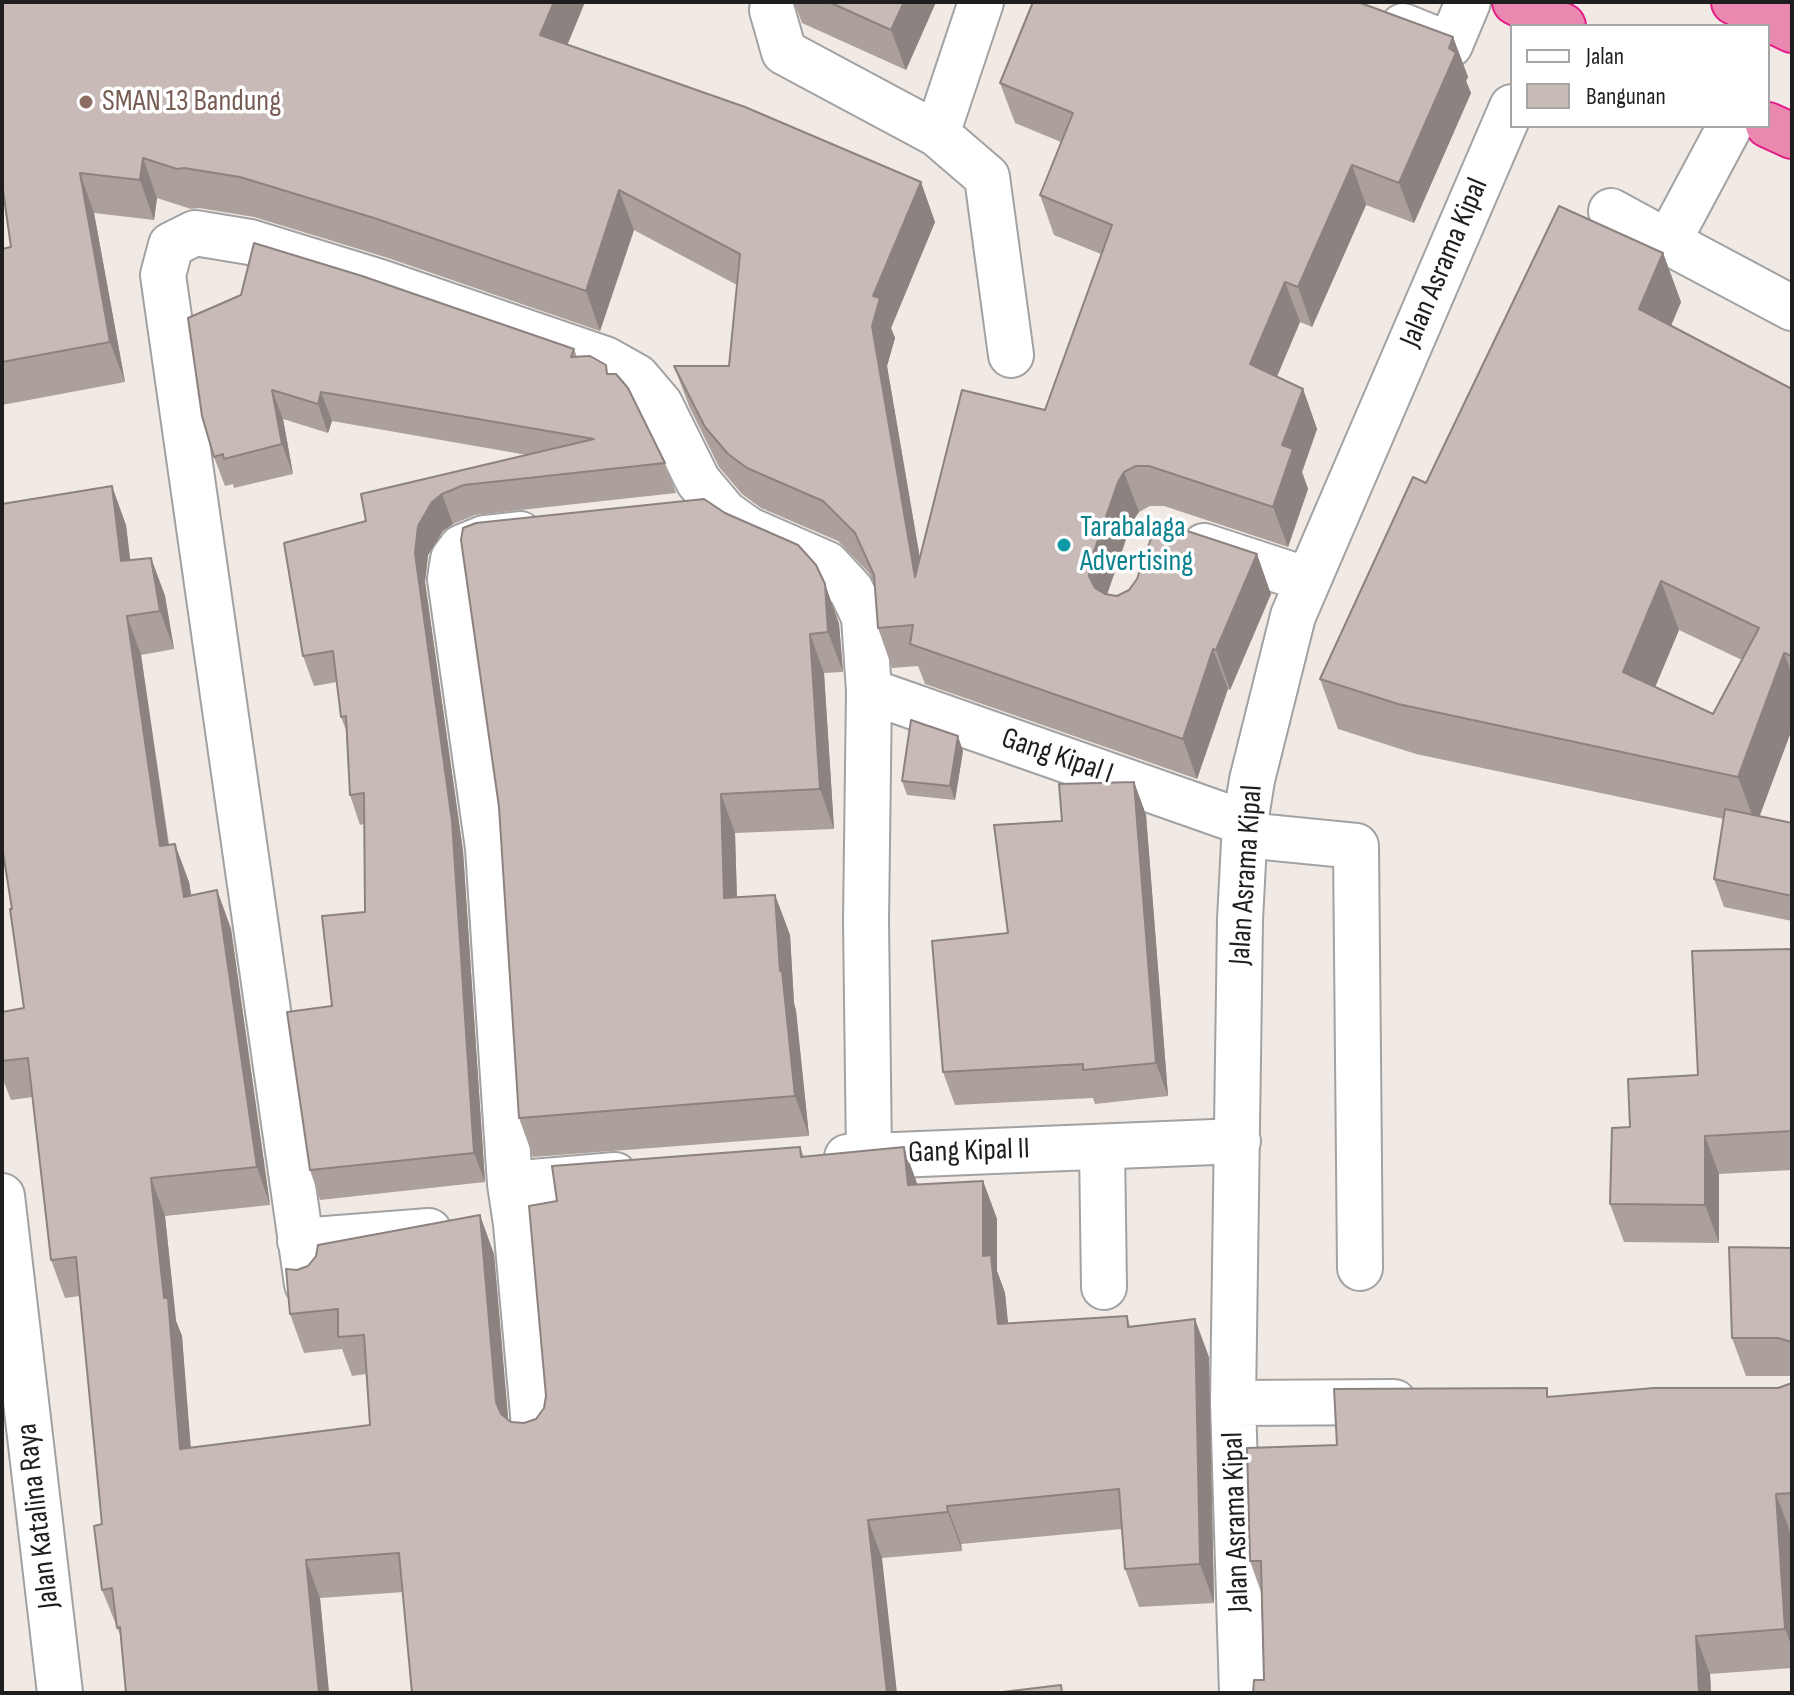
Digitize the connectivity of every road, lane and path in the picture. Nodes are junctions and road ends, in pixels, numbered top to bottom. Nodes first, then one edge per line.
1 (981, 2) edge
2 (1468, 2) edge
3 (1734, 2) edge
4 (772, 10) dead end
5 (1386, 18) edge
6 (1792, 30) edge
7 (1510, 112) edge
8 (1770, 126) edge
9 (1729, 128) edge
10 (937, 134) junction
11 (1792, 136) edge
12 (1611, 211) dead end
13 (1668, 242) junction
14 (1792, 308) edge
15 (1011, 355) dead end
16 (725, 513) junction
17 (679, 517) edge
18 (559, 530) edge
19 (1170, 535) edge
20 (1308, 580) junction
21 (869, 691) junction
22 (1245, 829) junction
23 (1238, 1141) junction
24 (1102, 1148) junction
25 (869, 1156) junction
26 (807, 1161) edge
27 (651, 1173) edge
28 (2, 1196) edge
29 (513, 1204) junction
30 (300, 1241) junction
31 (1360, 1268) dead end
32 (307, 1284) edge
33 (1104, 1287) dead end
34 (1441, 1402) edge
35 (1233, 1403) junction
36 (535, 1437) edge
37 (60, 1693) edge
38 (1242, 1693) edge

1 - 10 street
2 - 5 street
3 - 6 highway
4 - 10 street
7 - 20 street, Jalan Asrama Kipal
8 - 11 highway
9 - 13 street
10 - 15 street
12 - 13 street
13 - 14 street
16 - 17 street
16 - 21 street
16 - 30 street
18 - 29 street
19 - 20 street
20 - 22 street, Jalan Asrama Kipal
21 - 22 street, Gang Kipal I
21 - 25 street
22 - 23 street, Jalan Asrama Kipal
22 - 31 street, Gang Kipal I
23 - 24 street, Gang Kipal II
23 - 35 street, Jalan Asrama Kipal
24 - 25 street, Gang Kipal II
24 - 33 street
25 - 26 street, Gang Kipal II
27 - 29 street
28 - 37 street, Jalan Katalina Raya
29 - 30 street
29 - 36 street
30 - 32 street
34 - 35 street
35 - 38 street, Jalan Asrama Kipal

